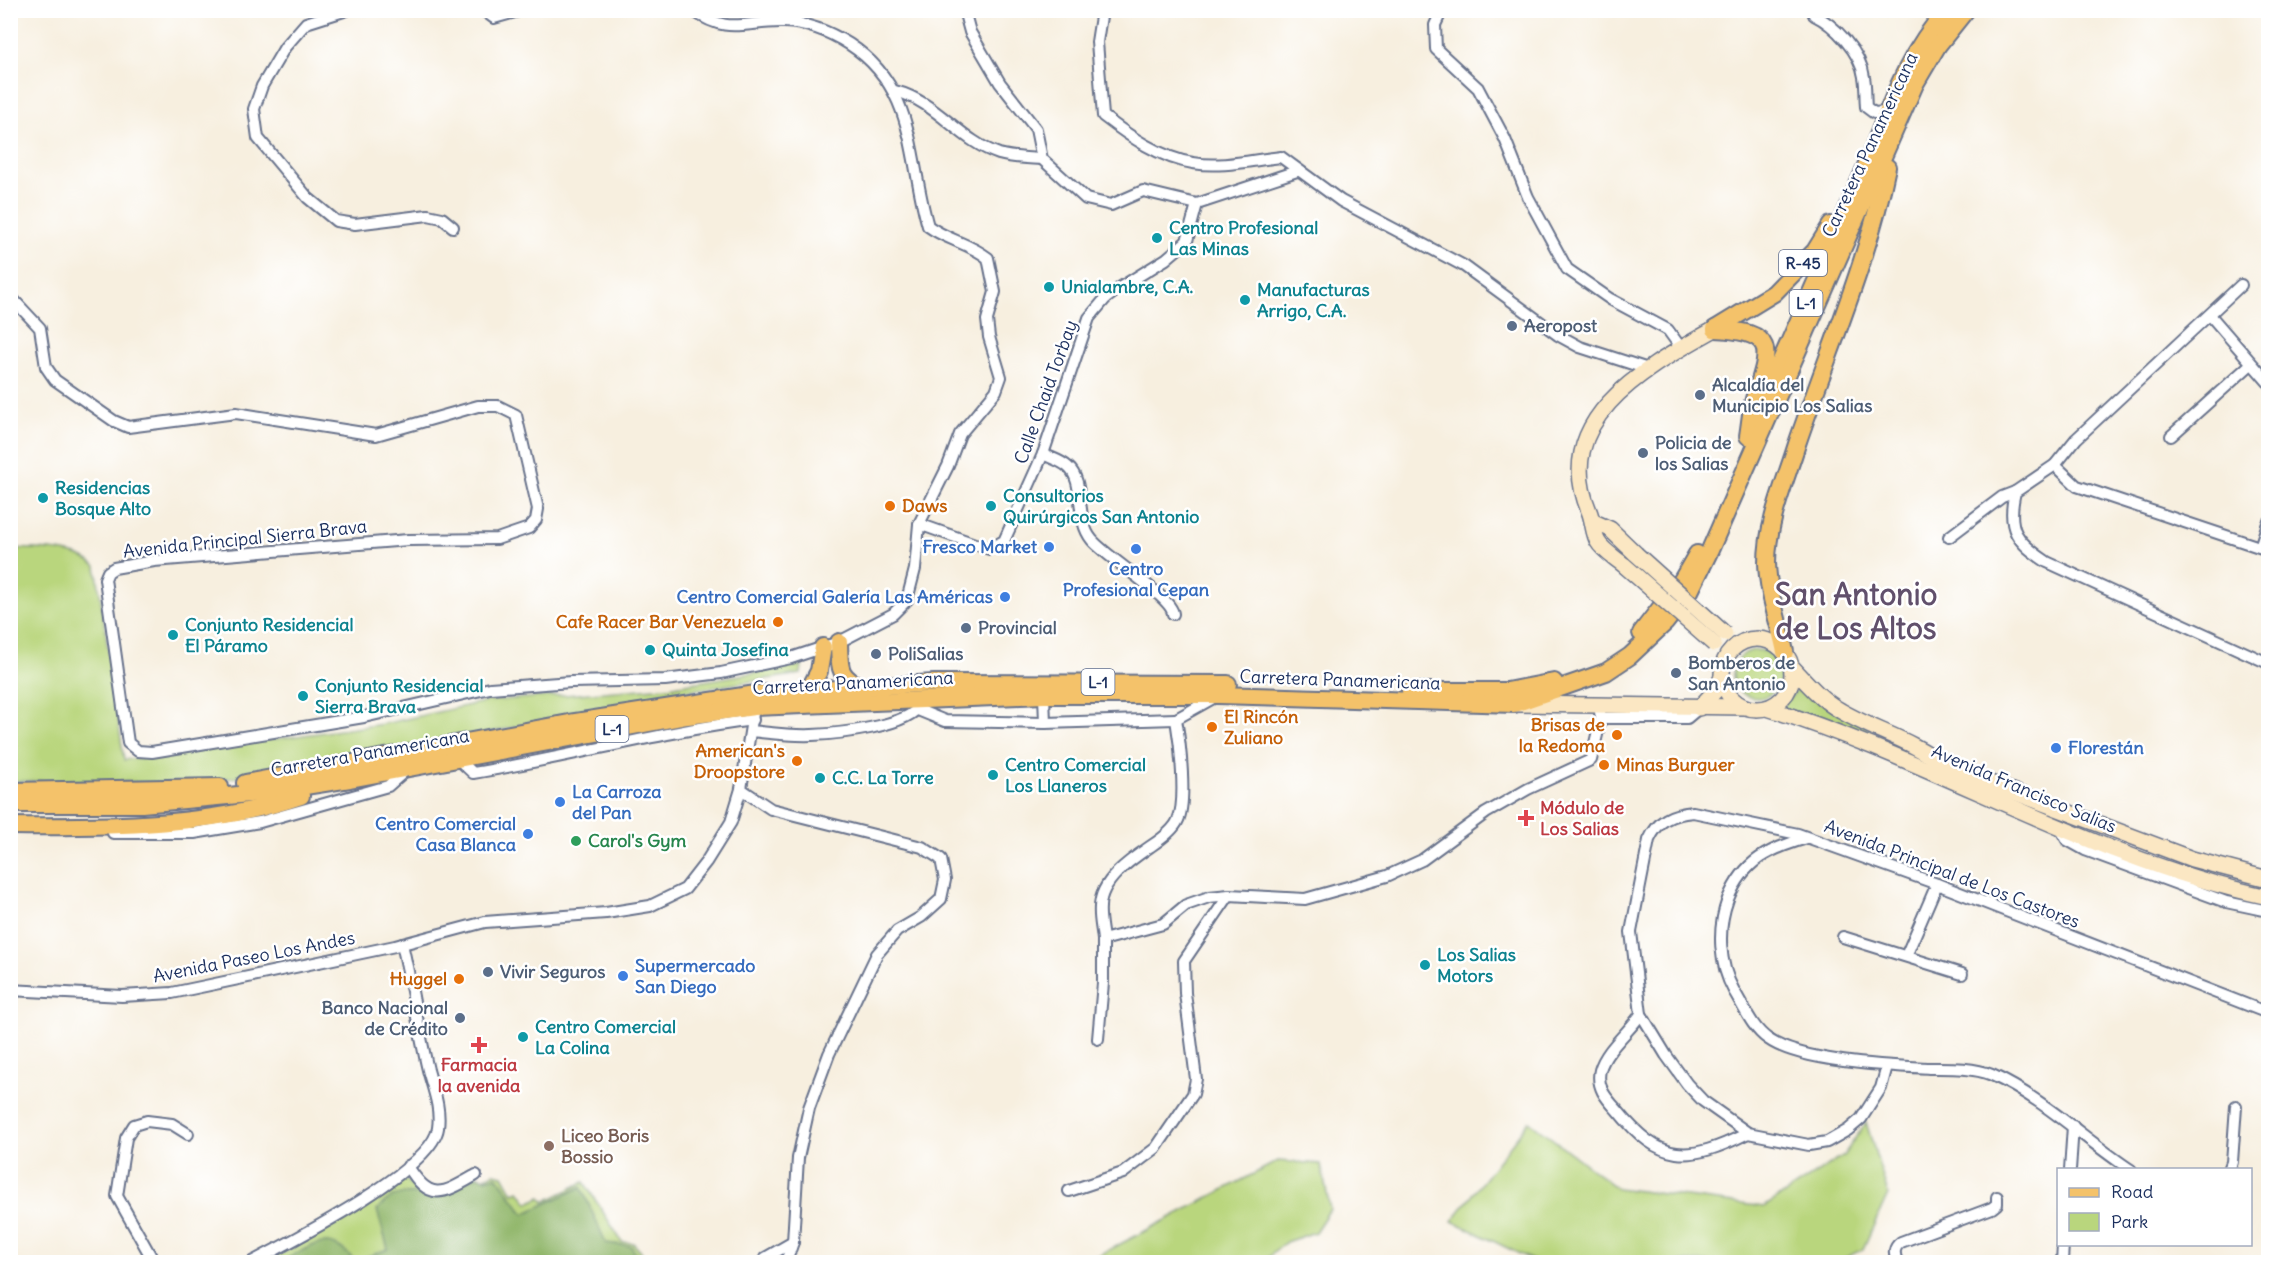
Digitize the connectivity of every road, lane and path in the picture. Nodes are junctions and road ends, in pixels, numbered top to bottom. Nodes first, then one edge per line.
1 (347, 10) edge
2 (483, 10) edge
3 (522, 10) edge
4 (692, 10) edge
5 (964, 10) edge
6 (1102, 10) edge
7 (1442, 10) edge
8 (1813, 10) edge
9 (1966, 10) edge
10 (1944, 13) edge
11 (895, 90) junction
12 (1885, 112) junction
13 (1894, 132) junction
14 (1042, 159) junction
15 (1864, 170) junction
16 (1297, 171) junction
17 (1197, 204) junction
18 (453, 227) dead end
19 (2241, 285) dead end
20 (10, 296) edge
21 (2210, 315) junction
22 (1715, 329) junction
23 (1681, 348) junction
24 (2251, 364) junction
25 (1648, 369) junction
26 (2268, 382) edge
27 (1748, 436) junction
28 (2171, 436) dead end
29 (1043, 454) junction
30 (2055, 465) junction
31 (2015, 492) junction
32 (1594, 522) junction
33 (2268, 523) edge
34 (919, 524) junction
35 (1949, 537) dead end
36 (2264, 549) edge
37 (1173, 614) dead end
38 (1720, 639) junction
39 (1747, 640) junction
40 (831, 644) junction
41 (1725, 658) junction
42 (1788, 660) junction
43 (2268, 663) edge
44 (1722, 677) junction
45 (861, 688) junction
46 (809, 690) junction
47 (1044, 695) junction
48 (1218, 695) junction
49 (920, 704) junction
50 (1514, 704) junction
51 (1744, 707) junction
52 (1699, 708) junction
53 (1767, 708) junction
54 (1600, 712) junction
55 (1176, 719) junction
56 (753, 720) junction
57 (1044, 723) junction
58 (410, 767) junction
59 (350, 779) junction
60 (741, 789) junction
61 (10, 791) edge
62 (10, 804) edge
63 (2058, 825) junction
64 (10, 826) edge
65 (10, 834) edge
66 (1808, 837) junction
67 (2268, 879) edge
68 (1937, 884) junction
69 (1229, 895) junction
70 (2268, 897) edge
71 (2268, 911) edge
72 (1843, 937) dead end
73 (1103, 940) junction
74 (398, 945) junction
75 (1906, 956) junction
76 (1962, 974) dead end
77 (10, 990) edge
78 (2268, 1013) edge
79 (1641, 1014) junction
80 (1098, 1039) dead end
81 (1887, 1066) junction
82 (2236, 1107) dead end
83 (2073, 1125) junction
84 (1748, 1133) junction
85 (188, 1134) dead end
86 (408, 1166) junction
87 (2070, 1168) edge
88 (2128, 1168) edge
89 (2230, 1168) edge
90 (476, 1175) dead end
91 (1069, 1191) dead end
92 (1997, 1197) dead end
93 (793, 1242) junction
94 (2063, 1246) edge
95 (765, 1258) dead end
96 (154, 1263) edge
97 (252, 1263) edge
98 (786, 1263) edge
99 (1897, 1263) edge
100 (2062, 1263) edge

1 - 18 street
2 - 3 street
4 - 11 street
5 - 14 street
6 - 16 street
7 - 23 street
8 - 12 street
9 - 13 main road, Carretera Panamericana / L-1
10 - 12 main road, Carretera Panamericana / L-1
11 - 14 street
11 - 34 street
12 - 15 main road, Carretera Panamericana / L-1
13 - 42 main road
13 - 50 main road, Carretera Panamericana / L-1
14 - 17 street
15 - 22 main road, R-45
15 - 27 main road, Carretera Panamericana / L-1
16 - 17 street
16 - 25 street
17 - 29 street, Calle Chaid Torbay
19 - 21 street
20 - 40 street, Avenida Principal Sierra Brava
21 - 24 street
21 - 30 street
22 - 23 street, R-45
22 - 27 main road, L-1
23 - 25 street, R-45
24 - 26 street
24 - 28 street
25 - 32 street, R-45
27 - 45 main road, Carretera Panamericana / L-1
29 - 34 street, Calle Chaid Torbay
29 - 37 street
30 - 31 street
30 - 36 street
31 - 35 street
31 - 43 street
32 - 38 street, R-45, bridge
32 - 38 street, R-45, bridge
33 - 36 street
34 - 40 street
38 - 39 street, R-45
38 - 41 street, R-45
39 - 41 street
39 - 42 street, R-45
40 - 45 main road
40 - 46 main road
41 - 44 street
42 - 53 street
42 - 67 street, Avenida Francisco Salias / R-45
44 - 51 street
44 - 52 street
45 - 46 main road, Carretera Panamericana / L-1
46 - 61 main road, Carretera Panamericana / L-1
47 - 48 main road, Carretera Panamericana / L-1
47 - 49 main road, Carretera Panamericana / L-1
47 - 57 street
48 - 50 main road, Carretera Panamericana / L-1
48 - 55 street
49 - 56 main road, Carretera Panamericana / L-1
49 - 56 street
49 - 57 street
50 - 54 street
51 - 52 street
51 - 53 street
52 - 54 street
53 - 63 street, Avenida Francisco Salias
54 - 69 street
55 - 57 street
55 - 73 street
56 - 58 main road, Carretera Panamericana / L-1
56 - 60 street, Avenida Paseo Los Andes
58 - 59 main road, Carretera Panamericana / L-1
58 - 65 street
59 - 62 main road, Carretera Panamericana / L-1
59 - 64 main road, L-1
60 - 74 street, Avenida Paseo Los Andes
60 - 93 street
63 - 70 street, Avenida Francisco Salias
63 - 71 street
66 - 68 street, Avenida Principal de Los Castores
66 - 79 street
66 - 81 street, Avenida Principal de Los Castores
68 - 75 street
68 - 78 street, Avenida Principal de Los Castores
69 - 73 street
69 - 91 street
72 - 75 street
73 - 80 street
74 - 77 street, Avenida Paseo Los Andes
74 - 86 street
75 - 76 street
79 - 84 street
79 - 84 street
81 - 83 street, Avenida Principal de Los Castores
81 - 84 street
82 - 89 street
83 - 87 street
83 - 88 street, Avenida Principal de Los Castores
85 - 96 street
86 - 90 street
86 - 97 street
92 - 99 street
93 - 95 street
93 - 98 street
94 - 100 street

